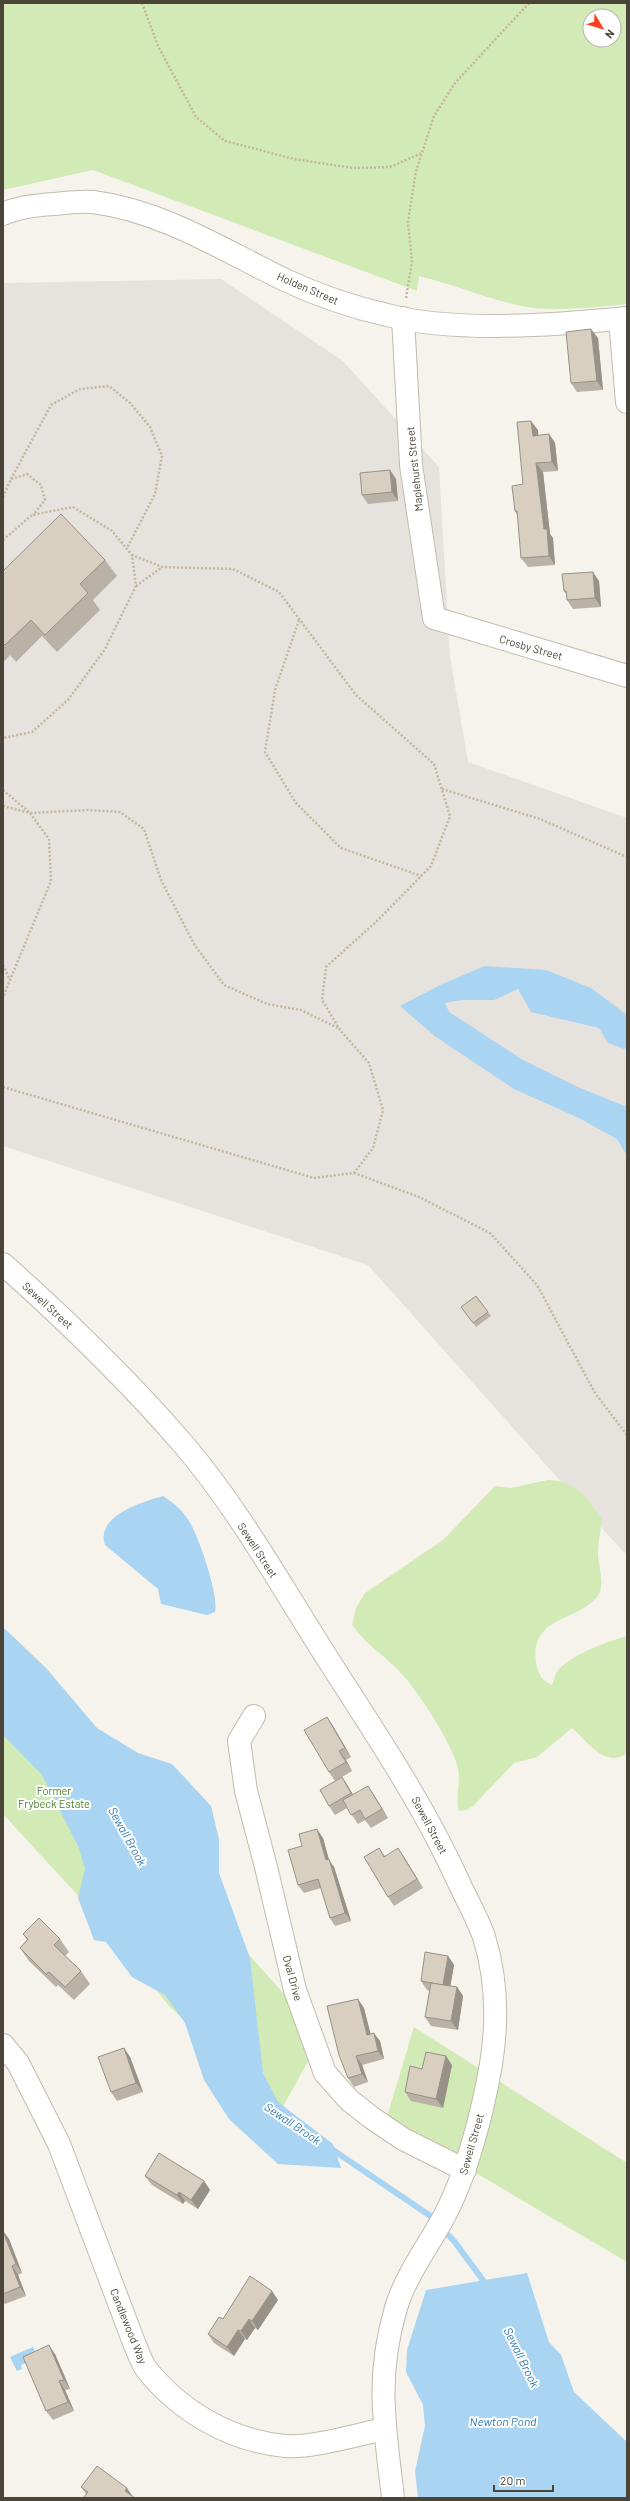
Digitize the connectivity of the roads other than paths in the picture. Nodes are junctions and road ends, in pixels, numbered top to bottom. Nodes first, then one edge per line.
1 (3, 214) edge
2 (403, 318) junction
3 (624, 318) edge
4 (627, 402) edge
5 (434, 618) joint
6 (627, 676) edge
7 (3, 1264) edge
8 (254, 1716) dead end
9 (3, 2045) edge
10 (465, 2170) junction
11 (384, 2429) junction
12 (393, 2498) edge

1 - 2 street, Holden Street
2 - 3 street, Holden Street
2 - 5 street, Maplehurst Street
3 - 4 street
5 - 6 street, Crosby Street
7 - 10 street, Sewell Street
8 - 10 street, Oval Drive
9 - 11 street, Candlewood Way
10 - 11 street, Sewell Street
11 - 12 street, Sewell Street

